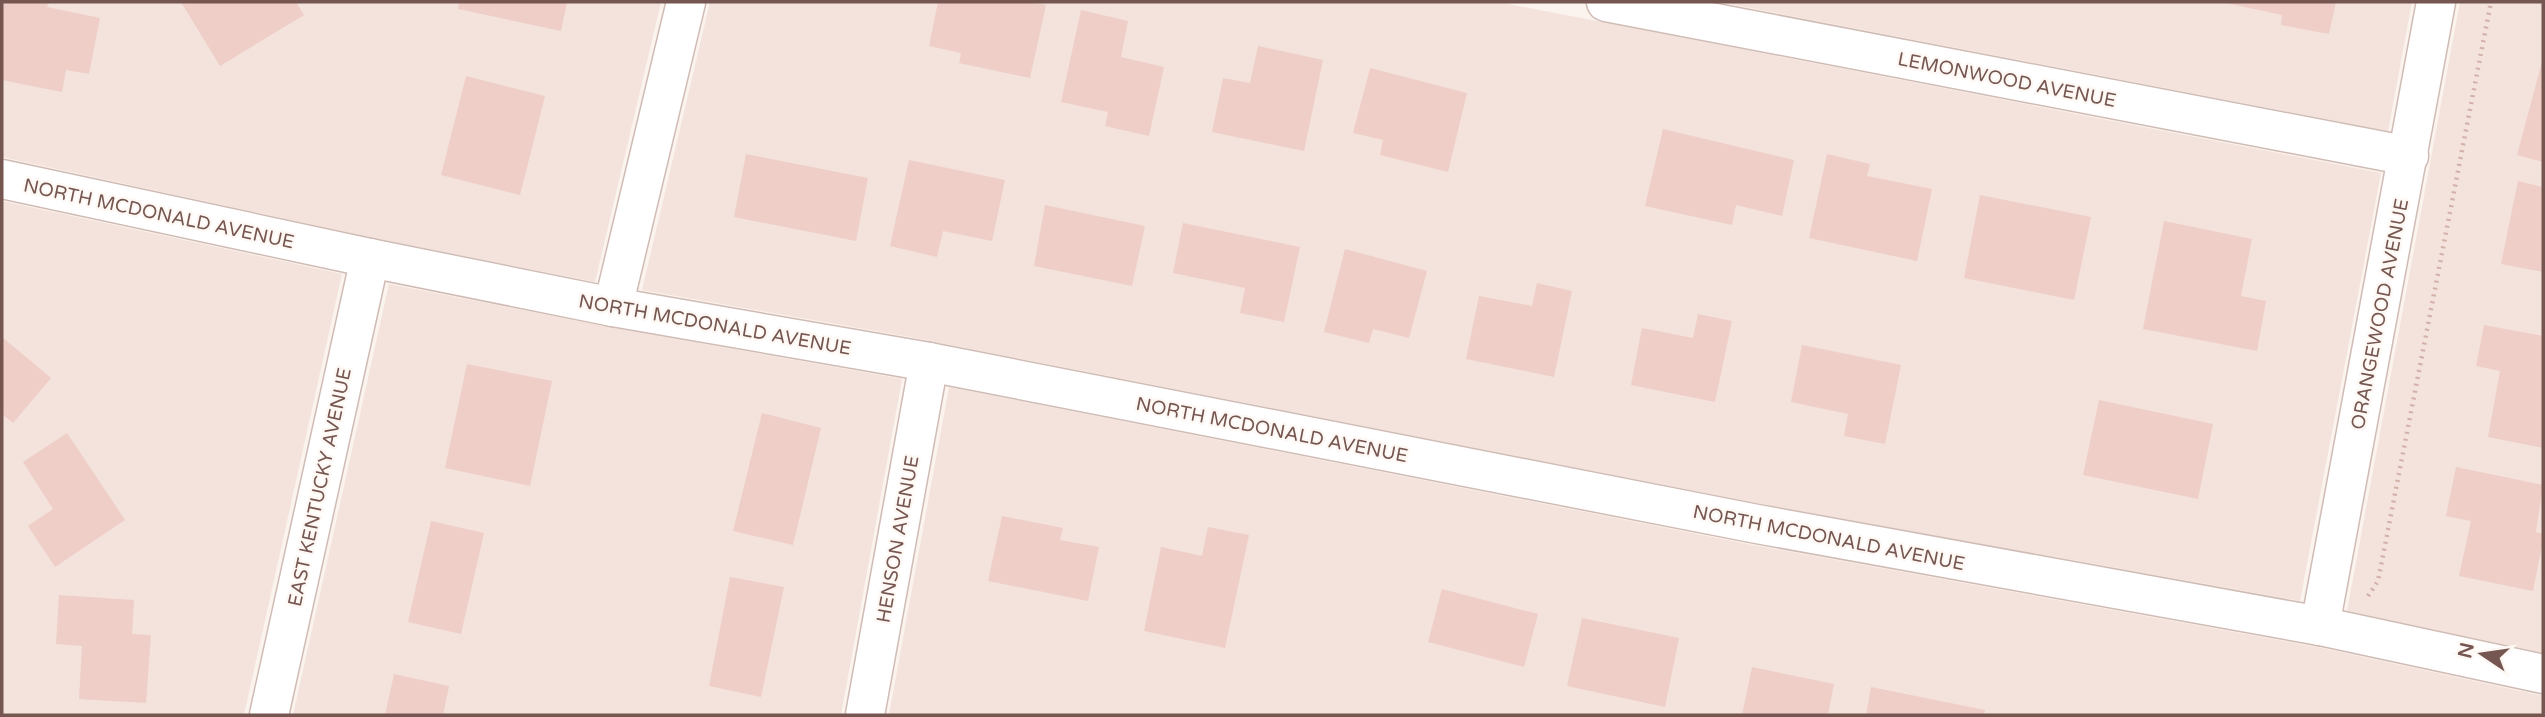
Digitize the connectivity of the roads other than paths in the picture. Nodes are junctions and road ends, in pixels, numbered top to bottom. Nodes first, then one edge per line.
1 (686, 2) edge
2 (2436, 2) edge
3 (1629, 4) edge
4 (2409, 156) junction
5 (2, 179) edge
6 (370, 258) junction
7 (613, 307) junction
8 (929, 362) junction
9 (2332, 629) junction
10 (2543, 674) edge
11 (269, 715) edge
12 (865, 715) edge

1 - 7 street
2 - 4 street, ORANGEWOOD AVENUE
3 - 4 street, LEMONWOOD AVENUE
4 - 9 street, ORANGEWOOD AVENUE
5 - 6 street, NORTH MCDONALD AVENUE
6 - 7 street, NORTH MCDONALD AVENUE
6 - 11 street, EAST KENTUCKY AVENUE
7 - 8 street, NORTH MCDONALD AVENUE
8 - 9 street, NORTH MCDONALD AVENUE
8 - 12 street, HENSON AVENUE
9 - 10 street, NORTH MCDONALD AVENUE

